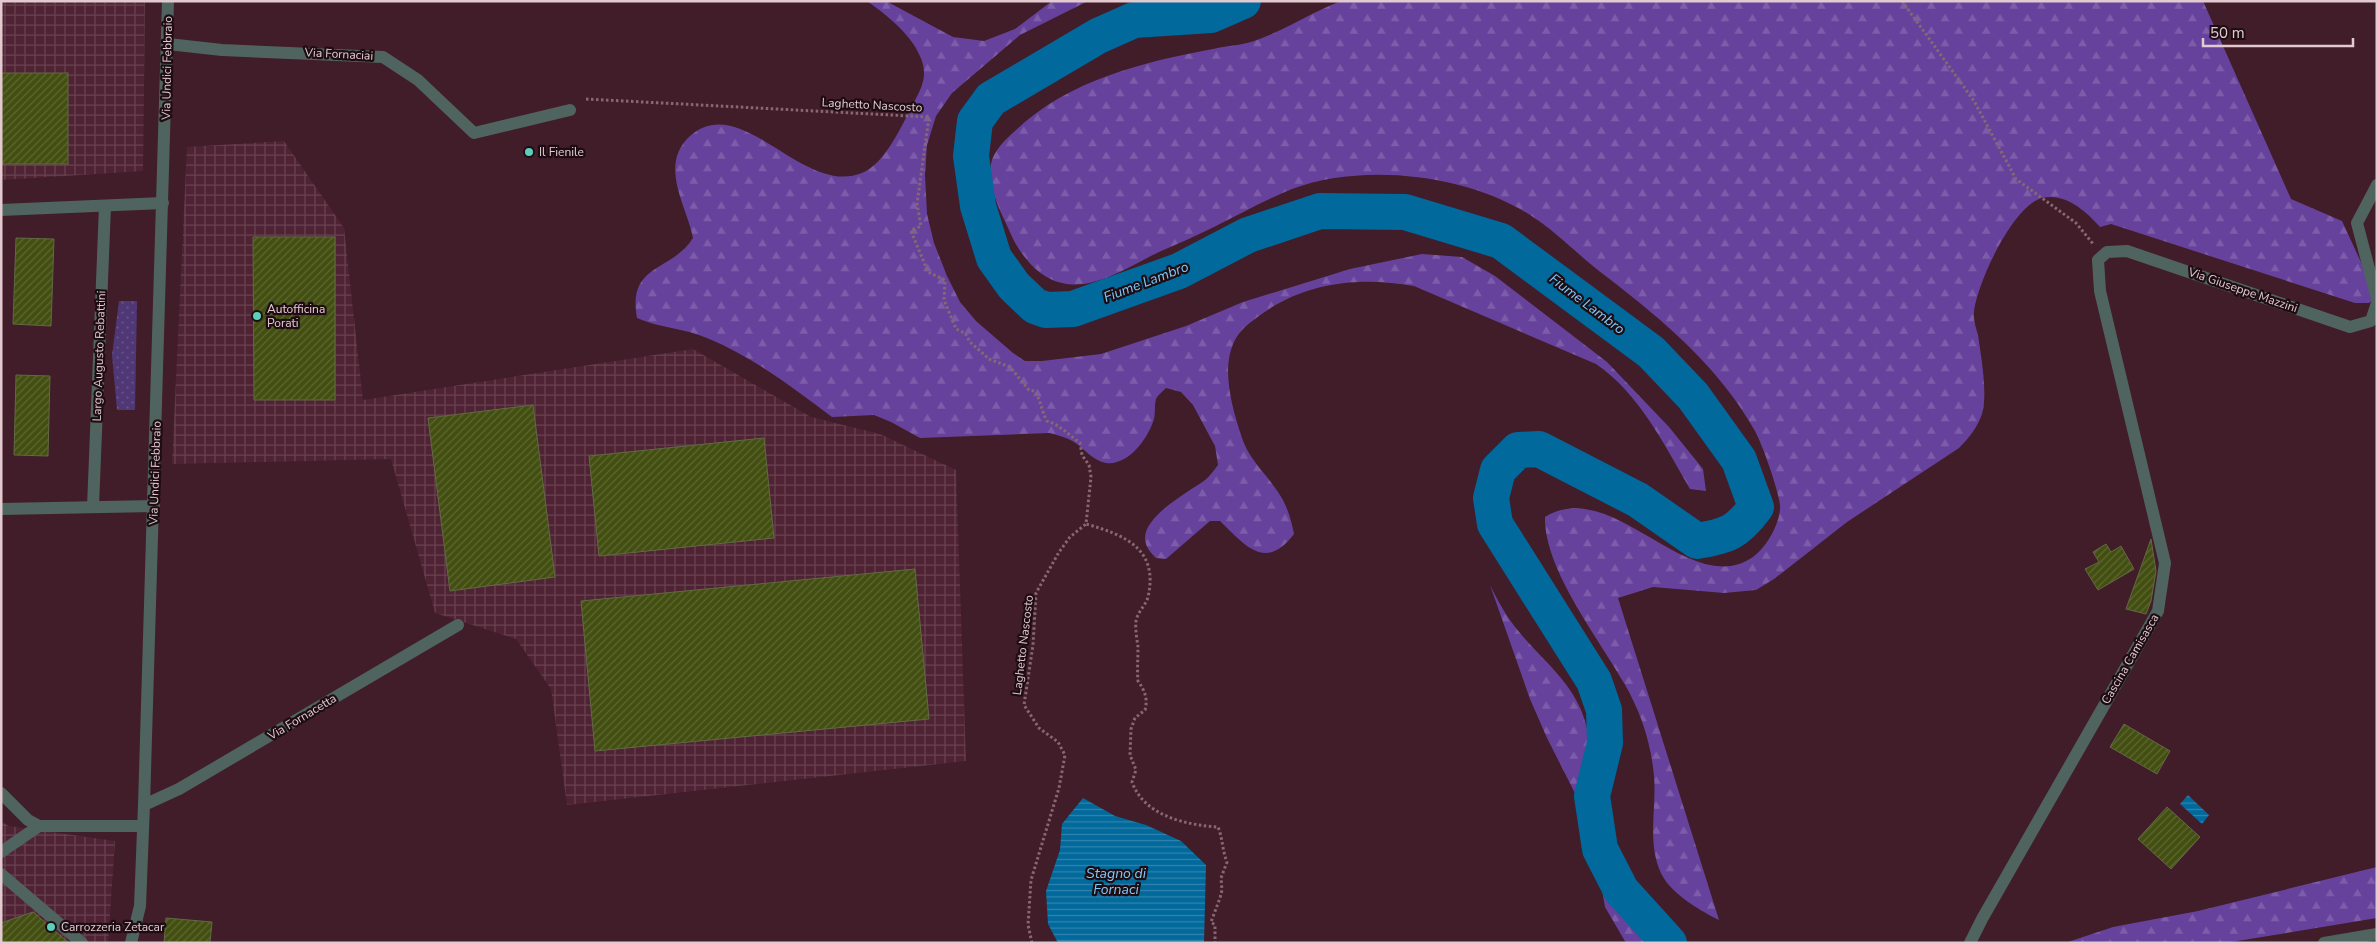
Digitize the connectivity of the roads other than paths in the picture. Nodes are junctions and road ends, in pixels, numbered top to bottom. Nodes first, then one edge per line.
1 (168, 1) edge
2 (168, 44) junction
3 (570, 110) dead end
4 (2377, 186) edge
5 (164, 203) junction
6 (105, 206) junction
7 (1, 210) edge
8 (2098, 260) joint
9 (2377, 299) edge
10 (2377, 303) edge
11 (154, 506) junction
12 (93, 507) junction
13 (1, 510) edge
14 (458, 625) dead end
15 (1, 793) edge
16 (144, 805) junction
17 (39, 826) junction
18 (143, 826) junction
19 (1, 852) edge
20 (1, 874) edge
21 (2377, 934) edge
22 (82, 943) edge
23 (132, 943) edge
24 (1970, 943) edge
25 (2324, 943) edge

1 - 2 street, Via Undici Febbraio
2 - 3 street, Via Fornaciai
2 - 5 street, Via Undici Febbraio
4 - 9 street
5 - 6 street
5 - 11 street, Via Undici Febbraio
6 - 7 street
6 - 12 street, Largo Augusto Rebattini
8 - 10 street, Via Giuseppe Mazzini
8 - 24 street, Cascina Camisasca
11 - 12 street
11 - 16 street, Via Undici Febbraio
12 - 13 street
14 - 16 street, Via Fornacetta
15 - 17 street
16 - 18 street, Via Undici Febbraio
17 - 18 street
17 - 19 street
18 - 23 street, Via Undici Febbraio
20 - 22 street
21 - 25 street

